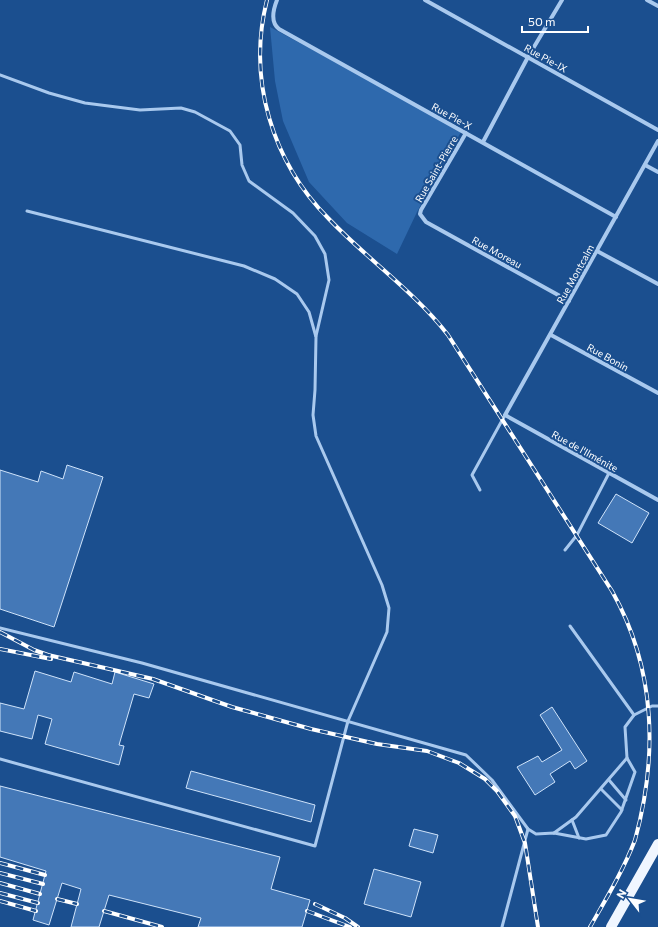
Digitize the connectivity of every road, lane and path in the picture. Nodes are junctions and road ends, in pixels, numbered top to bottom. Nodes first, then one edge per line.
1 (277, 0) edge
2 (425, 0) edge
3 (562, 0) edge
4 (647, 0) edge
5 (658, 6) edge
6 (528, 57) junction
7 (0, 75) edge
8 (658, 130) edge
9 (466, 133) junction
10 (658, 141) edge
11 (482, 142) junction
12 (645, 165) junction
13 (658, 172) edge
14 (27, 211) dead end
15 (420, 214) joint
16 (616, 217) junction
17 (597, 250) junction
18 (658, 284) edge
19 (569, 301) junction
20 (551, 335) junction
21 (316, 338) junction
22 (658, 393) edge
23 (505, 415) junction
24 (610, 473) junction
25 (480, 490) dead end
26 (658, 500) edge
27 (565, 550) dead end
28 (570, 626) dead end
29 (0, 628) edge
30 (658, 706) edge
31 (634, 715) junction
32 (348, 721) junction
33 (627, 758) junction
34 (0, 759) edge
35 (609, 780) junction
36 (601, 789) junction
37 (626, 800) junction
38 (622, 810) junction
39 (572, 820) junction
40 (528, 829) junction
41 (554, 833) junction
42 (579, 838) junction
43 (658, 844) edge
44 (502, 927) edge
45 (611, 927) edge

1 - 9 street, Rue Pie-X
2 - 6 street, Rue Pie-IX
3 - 6 street
4 - 5 street
6 - 8 street, Rue Pie-IX
6 - 11 street
7 - 21 lane
9 - 11 street, Rue Pie-X
9 - 15 street, Rue Saint-Pierre
10 - 12 street, Rue Montcalm
11 - 16 street, Rue Pie-X
12 - 13 street
12 - 16 street, Rue Montcalm
14 - 21 lane
15 - 19 street, Rue Moreau
16 - 17 street, Rue Montcalm
17 - 18 street
17 - 19 street, Rue Montcalm
19 - 20 street, Rue Montcalm
20 - 22 street, Rue Bonin
20 - 23 street, Rue Montcalm
21 - 32 lane
23 - 24 street, Rue de l'Ilménite
23 - 25 lane
24 - 26 street, Rue de l'Ilménite
24 - 27 lane
28 - 31 lane
29 - 32 lane
30 - 31 lane
31 - 33 lane
32 - 34 lane
32 - 40 lane
33 - 35 lane
33 - 37 lane
35 - 36 lane
35 - 37 lane
36 - 38 lane
36 - 39 lane
37 - 38 lane
38 - 42 lane
39 - 41 lane
39 - 42 lane
40 - 41 lane
40 - 44 lane
41 - 42 lane
43 - 45 main road

